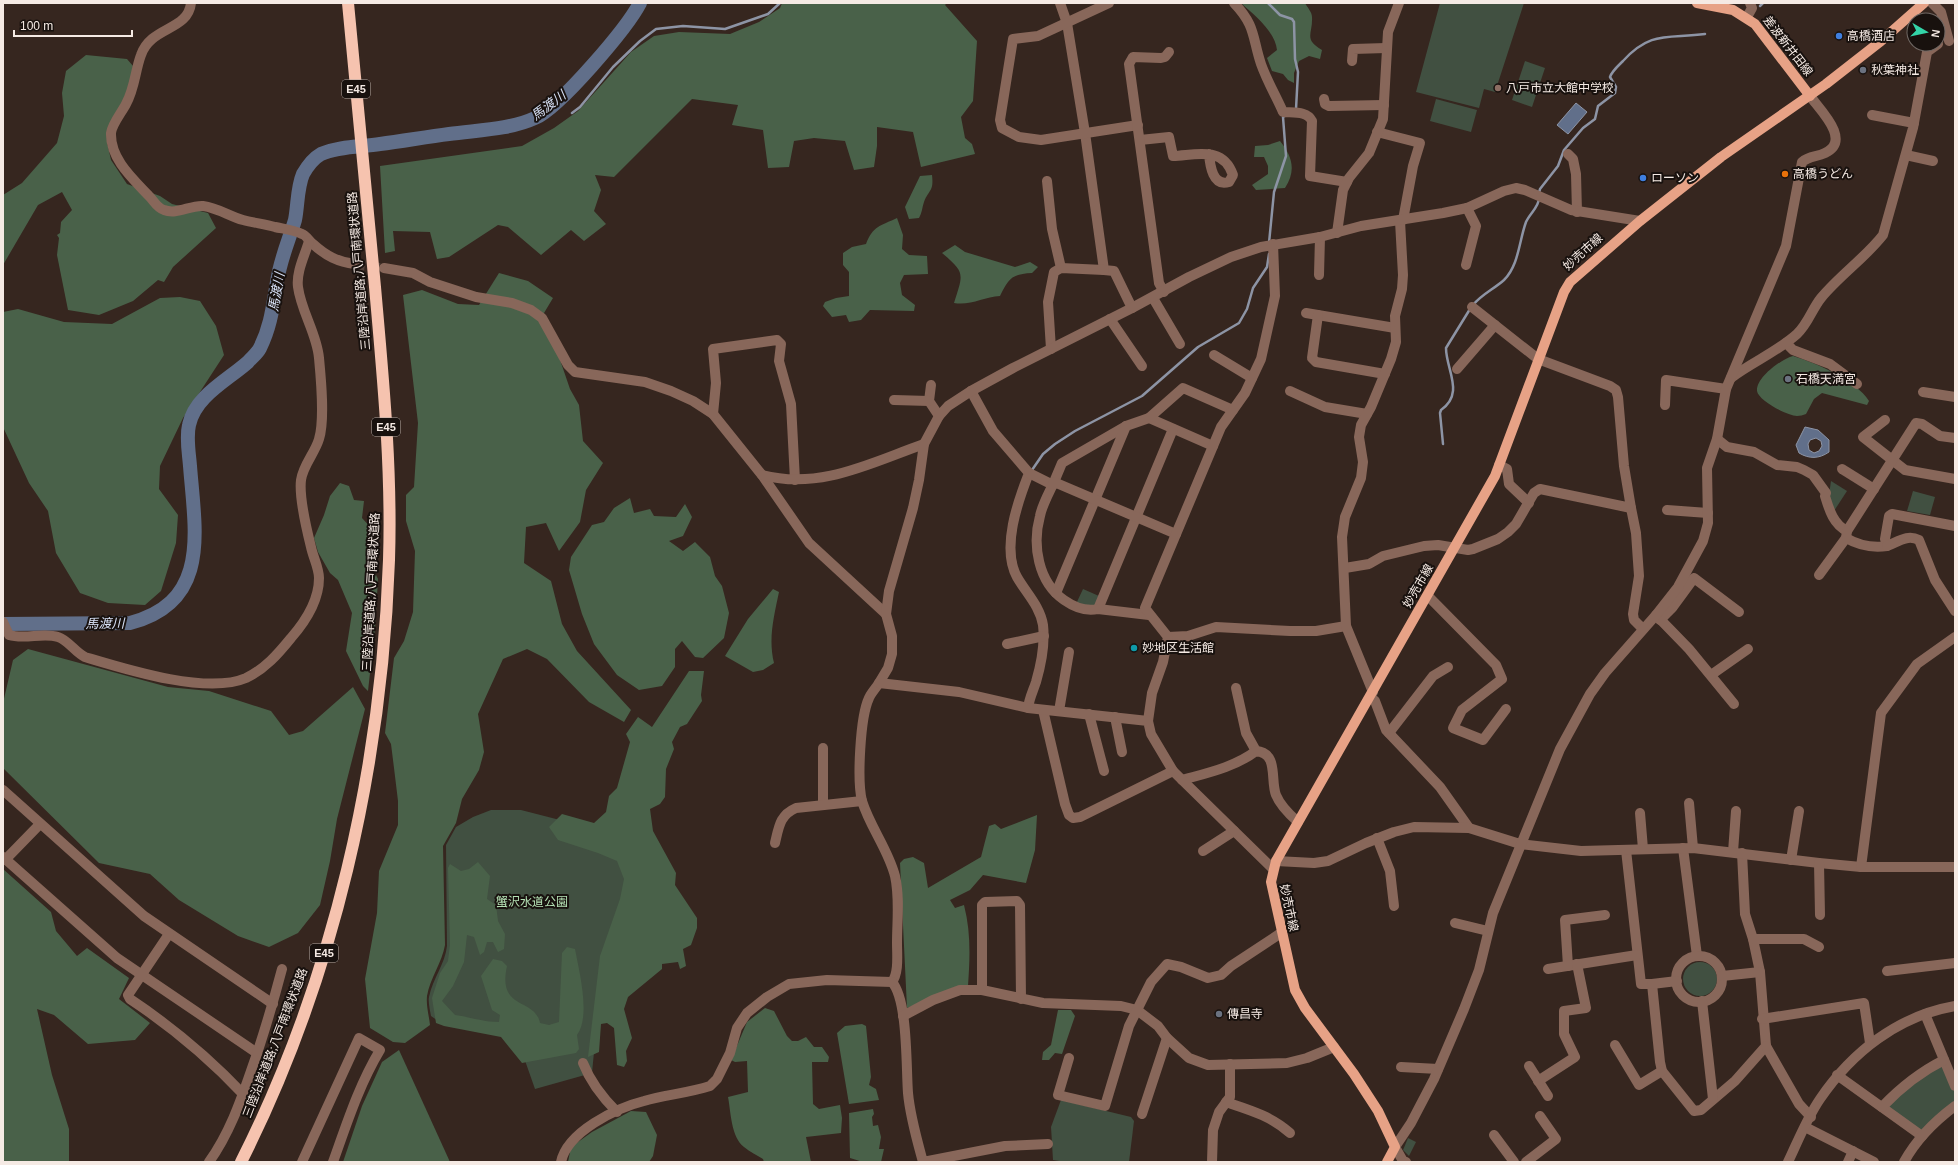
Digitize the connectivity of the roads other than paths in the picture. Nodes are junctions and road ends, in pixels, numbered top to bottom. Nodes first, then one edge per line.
1 (191, 3) edge
2 (348, 3) edge
3 (1060, 3) edge
4 (1110, 3) edge
5 (1234, 3) edge
6 (1399, 3) edge
7 (1697, 3) edge
8 (1750, 3) edge
9 (1924, 3) edge
10 (1932, 3) edge
11 (1747, 17) junction
12 (1066, 23) junction
13 (1952, 41) edge
14 (1386, 48) junction
15 (1169, 52) dead end
16 (1927, 52) edge
17 (1352, 61) dead end
18 (1810, 96) junction
19 (1324, 99) dead end
20 (1384, 105) junction
21 (1872, 115) dead end
22 (1914, 123) junction
23 (1138, 125) junction
24 (1377, 132) junction
25 (1085, 133) junction
26 (1140, 140) junction
27 (1209, 154) dead end
28 (1568, 154) dead end
29 (1906, 156) junction
30 (1933, 161) dead end
31 (1047, 181) dead end
32 (1347, 182) junction
33 (1468, 208) junction
34 (1577, 212) junction
35 (1402, 220) junction
36 (1640, 221) junction
37 (1337, 232) junction
38 (1320, 237) junction
39 (310, 241) junction
40 (1273, 244) junction
41 (355, 264) tunnel mouth
42 (1466, 265) dead end
43 (384, 268) tunnel mouth
44 (1061, 268) junction
45 (1104, 270) junction
46 (1319, 275) dead end
47 (1164, 292) junction
48 (1153, 298) junction
49 (1472, 307) dead end
50 (1132, 308) junction
51 (1306, 313) dead end
52 (1318, 315) junction
53 (1110, 320) junction
54 (1495, 324) junction
55 (1395, 328) junction
56 (1786, 343) junction
57 (1180, 344) dead end
58 (1051, 349) junction
59 (1214, 355) dead end
60 (1538, 358) junction
61 (1142, 366) dead end
62 (1457, 369) dead end
63 (1385, 374) junction
64 (1252, 378) junction
65 (1728, 384) junction
66 (1857, 384) dead end
67 (931, 385) dead end
68 (971, 391) junction
69 (1290, 391) dead end
70 (1923, 392) dead end
71 (1955, 397) edge
72 (894, 400) dead end
73 (929, 402) junction
74 (1666, 405) dead end
75 (1233, 410) junction
76 (713, 414) junction
77 (1367, 414) junction
78 (939, 416) junction
79 (1149, 418) junction
80 (1885, 420) dead end
81 (1126, 426) junction
82 (1173, 429) junction
83 (1955, 438) edge
84 (1717, 439) junction
85 (924, 444) junction
86 (1213, 446) junction
87 (1892, 461) junction
88 (1499, 465) junction
89 (1842, 469) dead end
90 (1029, 473) junction
91 (762, 475) junction
92 (1955, 479) edge
93 (796, 480) junction
94 (1053, 483) junction
95 (1874, 489) junction
96 (1095, 500) junction
97 (1529, 503) junction
98 (1631, 508) junction
99 (1667, 510) dead end
100 (1708, 513) junction
101 (1137, 517) junction
102 (1955, 526) edge
103 (1176, 534) junction
104 (1846, 534) junction
105 (1887, 546) junction
106 (1455, 548) junction
107 (1345, 568) junction
108 (1819, 575) dead end
109 (1056, 593) junction
110 (1428, 596) junction
111 (1098, 609) junction
112 (1955, 611) edge
113 (1739, 612) dead end
114 (886, 614) junction
115 (1149, 615) junction
116 (1658, 618) junction
117 (3, 622) edge
118 (1346, 626) junction
119 (1643, 629) junction
120 (1044, 636) junction
121 (1168, 637) junction
122 (1955, 637) edge
123 (1007, 644) dead end
124 (1748, 649) dead end
125 (1069, 652) dead end
126 (1448, 667) dead end
127 (1711, 675) junction
128 (879, 683) junction
129 (1236, 688) dead end
130 (1372, 694) junction
131 (1734, 704) dead end
132 (1028, 708) junction
133 (1506, 709) dead end
134 (1043, 710) junction
135 (1060, 711) junction
136 (1089, 714) junction
137 (1115, 717) junction
138 (1148, 721) junction
139 (1390, 733) junction
140 (823, 748) dead end
141 (1256, 751) junction
142 (1122, 752) dead end
143 (1104, 771) dead end
144 (1173, 771) junction
145 (1182, 780) junction
146 (3, 790) edge
147 (862, 801) junction
148 (1689, 803) dead end
149 (823, 805) junction
150 (1736, 811) dead end
151 (1799, 811) dead end
152 (1640, 814) dead end
153 (1298, 822) junction
154 (40, 824) junction
155 (1469, 828) junction
156 (1234, 831) junction
157 (1377, 838) junction
158 (775, 843) dead end
159 (1520, 844) junction
160 (1688, 848) junction
161 (1643, 849) junction
162 (1626, 850) junction
163 (1203, 851) dead end
164 (1737, 853) junction
165 (4, 859) edge
166 (1791, 860) junction
167 (1819, 863) junction
168 (1274, 865) junction
169 (1861, 867) junction
170 (1955, 867) edge
171 (1394, 906) dead end
172 (1605, 915) dead end
173 (1820, 915) dead end
174 (1455, 923) dead end
175 (1488, 931) junction
176 (1281, 933) junction
177 (168, 934) junction
178 (1753, 939) junction
179 (1819, 947) dead end
180 (1637, 955) junction
181 (1697, 956) junction
182 (1955, 963) edge
183 (1572, 965) junction
184 (282, 968) dead end
185 (1548, 969) dead end
186 (1886, 971) dead end
187 (1760, 972) junction
188 (142, 975) junction
189 (1722, 976) junction
190 (1677, 981) junction
191 (892, 982) junction
192 (1652, 984) junction
193 (982, 990) junction
194 (1021, 999) junction
195 (1702, 1001) junction
196 (273, 1004) junction
197 (1955, 1006) edge
198 (1136, 1010) junction
199 (1925, 1014) junction
200 (903, 1016) junction
201 (1762, 1018) junction
202 (1166, 1038) junction
203 (1870, 1044) junction
204 (1615, 1045) dead end
205 (1766, 1046) junction
206 (1334, 1047) junction
207 (257, 1054) junction
208 (1069, 1058) dead end
209 (1944, 1060) junction
210 (583, 1063) dead end
211 (1230, 1064) junction
212 (1529, 1066) dead end
213 (1401, 1067) dead end
214 (1438, 1069) junction
215 (1662, 1071) junction
216 (1837, 1075) junction
217 (1538, 1081) junction
218 (1955, 1086) edge
219 (243, 1094) junction
220 (1548, 1096) dead end
221 (1713, 1099) junction
222 (1226, 1102) junction
223 (1955, 1106) edge
224 (1882, 1107) junction
225 (617, 1112) junction
226 (1142, 1114) dead end
227 (1540, 1116) dead end
228 (1811, 1117) junction
229 (1806, 1127) junction
230 (1290, 1133) dead end
231 (1494, 1135) dead end
232 (1922, 1136) junction
233 (1048, 1144) dead end
234 (1396, 1147) junction
235 (1853, 1151) junction
236 (209, 1162) edge
237 (240, 1162) edge
238 (302, 1162) edge
239 (333, 1162) edge
240 (561, 1162) edge
241 (1212, 1162) edge
242 (1388, 1162) edge
243 (1406, 1162) edge
244 (1514, 1162) edge
245 (1526, 1162) edge
246 (1788, 1162) edge
247 (1848, 1162) edge
248 (1874, 1162) edge
249 (1904, 1162) edge

1 - 39 street
2 - 237 highway, 三陸沿岸道路;八戸南環状道路 / E45
3 - 12 street
4 - 12 street
5 - 32 street
6 - 14 street
7 - 11 main road, 差波新井田線
8 - 11 street
9 - 18 main road, 妙売市線
10 - 13 street
11 - 18 main road, 差波新井田線
12 - 25 street
12 - 25 street
14 - 17 street
14 - 20 street
15 - 23 street
16 - 22 street
18 - 36 main road, 妙売市線
18 - 65 street
19 - 20 street
20 - 24 street
21 - 22 street
22 - 29 street
23 - 25 street
23 - 26 street
24 - 32 street
24 - 35 street
25 - 45 street
26 - 27 street
26 - 47 street
28 - 34 street
29 - 30 street
29 - 56 street
31 - 44 street
32 - 37 street
33 - 34 street
33 - 35 street
33 - 42 street
34 - 36 street
35 - 37 street
35 - 55 street
36 - 60 main road, 妙売市線
37 - 38 street
38 - 40 street
38 - 46 street
39 - 41 street
39 - 117 street
40 - 47 street
40 - 64 street
43 - 76 street
44 - 45 street
44 - 58 street
45 - 50 street
47 - 48 street
48 - 50 street
48 - 57 street
49 - 54 street
50 - 53 street
51 - 52 street
52 - 55 street
52 - 63 street
53 - 58 street
53 - 61 street
54 - 60 street
54 - 62 street
55 - 63 street
56 - 65 street
56 - 66 street
58 - 68 street
59 - 64 street
60 - 88 main road, 妙売市線
60 - 98 street
63 - 77 street
64 - 75 street
65 - 74 street
65 - 84 street
67 - 73 street
68 - 78 street
68 - 90 street
69 - 77 street
70 - 71 street
72 - 73 street
73 - 78 street
75 - 79 street
75 - 86 street
76 - 91 street
76 - 93 street
77 - 107 street
78 - 85 street
79 - 81 street
79 - 82 street
80 - 87 street
81 - 94 street
81 - 96 street
82 - 86 street
82 - 101 street
83 - 87 street
84 - 100 street
84 - 104 street
85 - 93 street
85 - 114 street
86 - 103 street
87 - 92 street
87 - 95 street
88 - 97 street
88 - 106 main road, 妙売市線
89 - 95 street
90 - 94 street
90 - 120 street
91 - 93 street
91 - 114 street
94 - 96 street
94 - 109 street
95 - 104 street
96 - 101 street
96 - 109 street
97 - 98 street
97 - 106 street
98 - 119 street
99 - 100 street
100 - 116 street
101 - 103 street
101 - 111 street
102 - 105 street
103 - 115 street
104 - 105 street
104 - 108 street
105 - 112 street
106 - 107 street
106 - 110 main road, 妙売市線
107 - 118 street
109 - 111 street
110 - 130 main road, 妙売市線
110 - 133 street
111 - 115 street
113 - 116 street
114 - 128 street
115 - 121 street
116 - 119 street
116 - 127 street
118 - 121 street
118 - 130 street
119 - 159 street
120 - 123 street
120 - 132 street
121 - 138 street
122 - 169 street
124 - 127 street
125 - 135 street
126 - 139 street
127 - 131 street
128 - 132 street
128 - 147 street
129 - 141 street
130 - 139 street
130 - 153 main road, 妙売市線
132 - 134 street
134 - 135 street
134 - 144 street
135 - 136 street
136 - 137 street
136 - 143 street
137 - 138 street
137 - 142 street
138 - 144 street
139 - 155 street
140 - 149 street
141 - 145 street
141 - 153 street
144 - 145 street
145 - 156 street
146 - 154 street
147 - 149 street
147 - 191 street
148 - 160 street
149 - 158 street
150 - 164 street
151 - 166 street
152 - 161 street
153 - 168 main road, 妙売市線
154 - 165 street
154 - 177 street
155 - 157 street
155 - 159 street
156 - 163 street
156 - 168 street
157 - 168 street
157 - 171 street
159 - 162 street
159 - 175 street
160 - 161 street
160 - 164 street
160 - 181 street
161 - 162 street
162 - 180 street
164 - 166 street
164 - 178 street
165 - 188 street
166 - 167 street
167 - 169 street
167 - 173 street
168 - 176 main road, 妙売市線
169 - 170 street
172 - 183 street
174 - 175 street
175 - 214 street
176 - 198 street
176 - 206 main road, 妙売市線
177 - 188 street
177 - 196 street
178 - 179 street
178 - 187 street
180 - 183 street
180 - 192 street
181 - 189 street
181 - 190 street
182 - 186 street
183 - 185 street
183 - 217 street
184 - 196 street
187 - 189 street
187 - 201 street
188 - 207 street
188 - 219 street
189 - 195 street
190 - 192 street
190 - 195 street
191 - 200 street
191 - 225 street
192 - 215 street
193 - 194 street
193 - 194 street
193 - 200 street
194 - 198 street
195 - 221 street
196 - 207 street
197 - 199 street
198 - 202 street
198 - 208 street
199 - 203 street
199 - 209 street
200 - 233 street
201 - 203 street
201 - 205 street
202 - 211 street
202 - 226 street
203 - 216 street
204 - 215 street
205 - 221 street
205 - 228 street
206 - 211 street
206 - 234 main road, 妙売市線
207 - 219 street
209 - 218 street
209 - 224 street
210 - 225 street
211 - 222 street
212 - 217 street
213 - 214 street
214 - 234 street
215 - 221 street
216 - 224 street
216 - 228 street
217 - 220 street
219 - 236 street
222 - 230 street
222 - 241 street
223 - 232 street
224 - 232 street
225 - 240 street
227 - 245 street
228 - 229 street
229 - 235 street
229 - 246 street
231 - 244 street
232 - 249 street
234 - 242 main road
234 - 243 street
235 - 247 street
235 - 248 street
238 - 239 street

